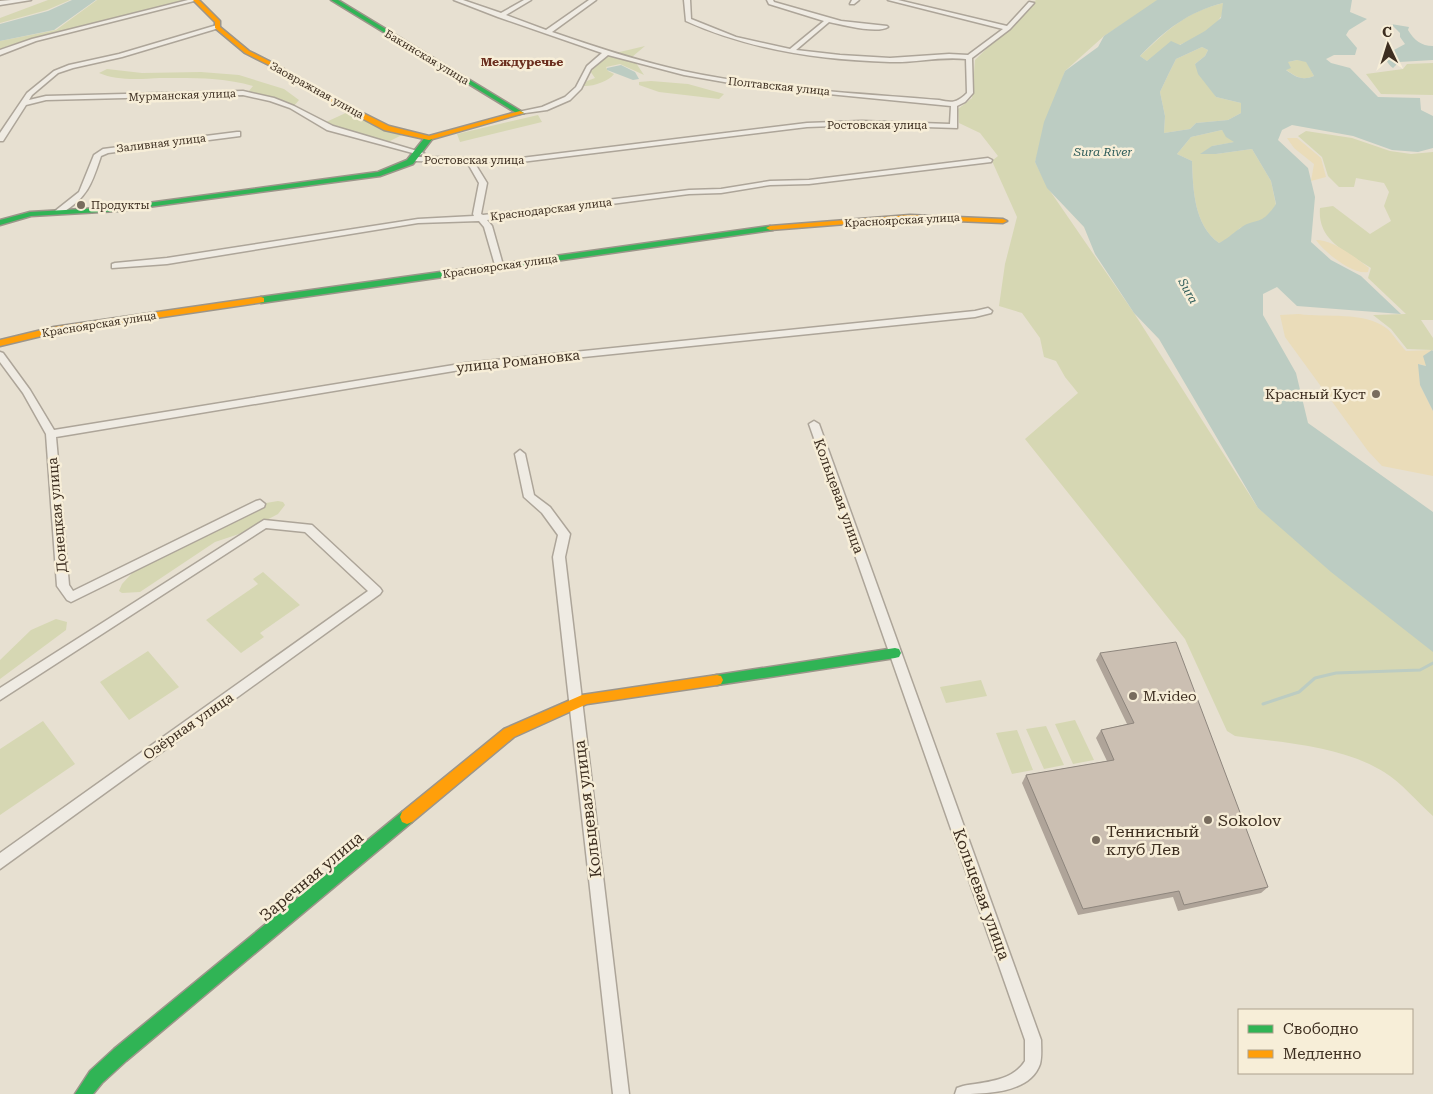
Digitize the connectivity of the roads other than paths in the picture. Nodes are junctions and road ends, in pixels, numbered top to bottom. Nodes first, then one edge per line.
1 (28, 0) edge
2 (196, 0) edge
3 (334, 0) edge
4 (528, 0) edge
5 (593, 0) edge
6 (687, 0) edge
7 (770, 0) edge
8 (892, 0) edge
9 (462, 1) edge
10 (0, 3) edge
11 (1031, 3) dead end
12 (500, 16) junction
13 (828, 20) junction
14 (217, 27) junction
15 (885, 27) dead end
16 (1008, 28) junction
17 (547, 32) junction
18 (620, 50) dead end
19 (792, 50) junction
20 (607, 52) junction
21 (0, 54) edge
22 (970, 57) junction
23 (24, 103) junction
24 (954, 105) junction
25 (520, 113) junction
26 (237, 134) dead end
27 (429, 138) junction
28 (0, 139) edge
29 (418, 156) junction
30 (988, 160) dead end
31 (470, 161) junction
32 (59, 211) junction
33 (482, 218) junction
34 (1003, 221) dead end
35 (0, 223) edge
36 (499, 265) junction
37 (115, 266) dead end
38 (988, 311) dead end
39 (0, 343) edge
40 (0, 355) edge
41 (814, 424) dead end
42 (51, 434) junction
43 (520, 454) dead end
44 (260, 504) dead end
45 (895, 653) junction
46 (0, 695) edge
47 (574, 702) junction
48 (0, 862) edge
49 (83, 1094) edge
50 (621, 1094) edge
51 (963, 1094) edge

1 - 10 street
2 - 14 street, Заовражная улица
2 - 21 street
3 - 25 street, Бакинская улица
4 - 12 street
5 - 17 street
6 - 19 street
7 - 13 street
8 - 16 street
9 - 12 street, Полтавская улица
11 - 16 street
12 - 17 street, Полтавская улица
13 - 15 street
13 - 19 street
14 - 23 street
14 - 27 street, Заовражная улица
16 - 22 street
17 - 20 street, Полтавская улица
18 - 20 street
19 - 22 street
20 - 24 street, Полтавская улица
20 - 25 street
22 - 24 street
23 - 28 street
23 - 29 street, Мурманская улица
24 - 31 street, Ростовская улица
25 - 27 street
26 - 32 street, Заливная улица
27 - 29 street
29 - 31 street, Ростовская улица
29 - 32 street, Ростовская улица
30 - 33 street, Краснодарская улица
31 - 33 street
32 - 35 street, Ростовская улица
33 - 36 street
33 - 37 street, Краснодарская улица
34 - 36 street, Красноярская улица
36 - 39 street, Красноярская улица
38 - 42 street, улица Романовка
40 - 42 street, Донецкая улица
41 - 45 street, Кольцевая улица
42 - 44 street, Донецкая улица
43 - 47 street, Кольцевая улица
45 - 47 street
45 - 51 street, Кольцевая улица
46 - 48 street, Озёрная улица
47 - 49 street, Заречная улица
47 - 50 street, Кольцевая улица

